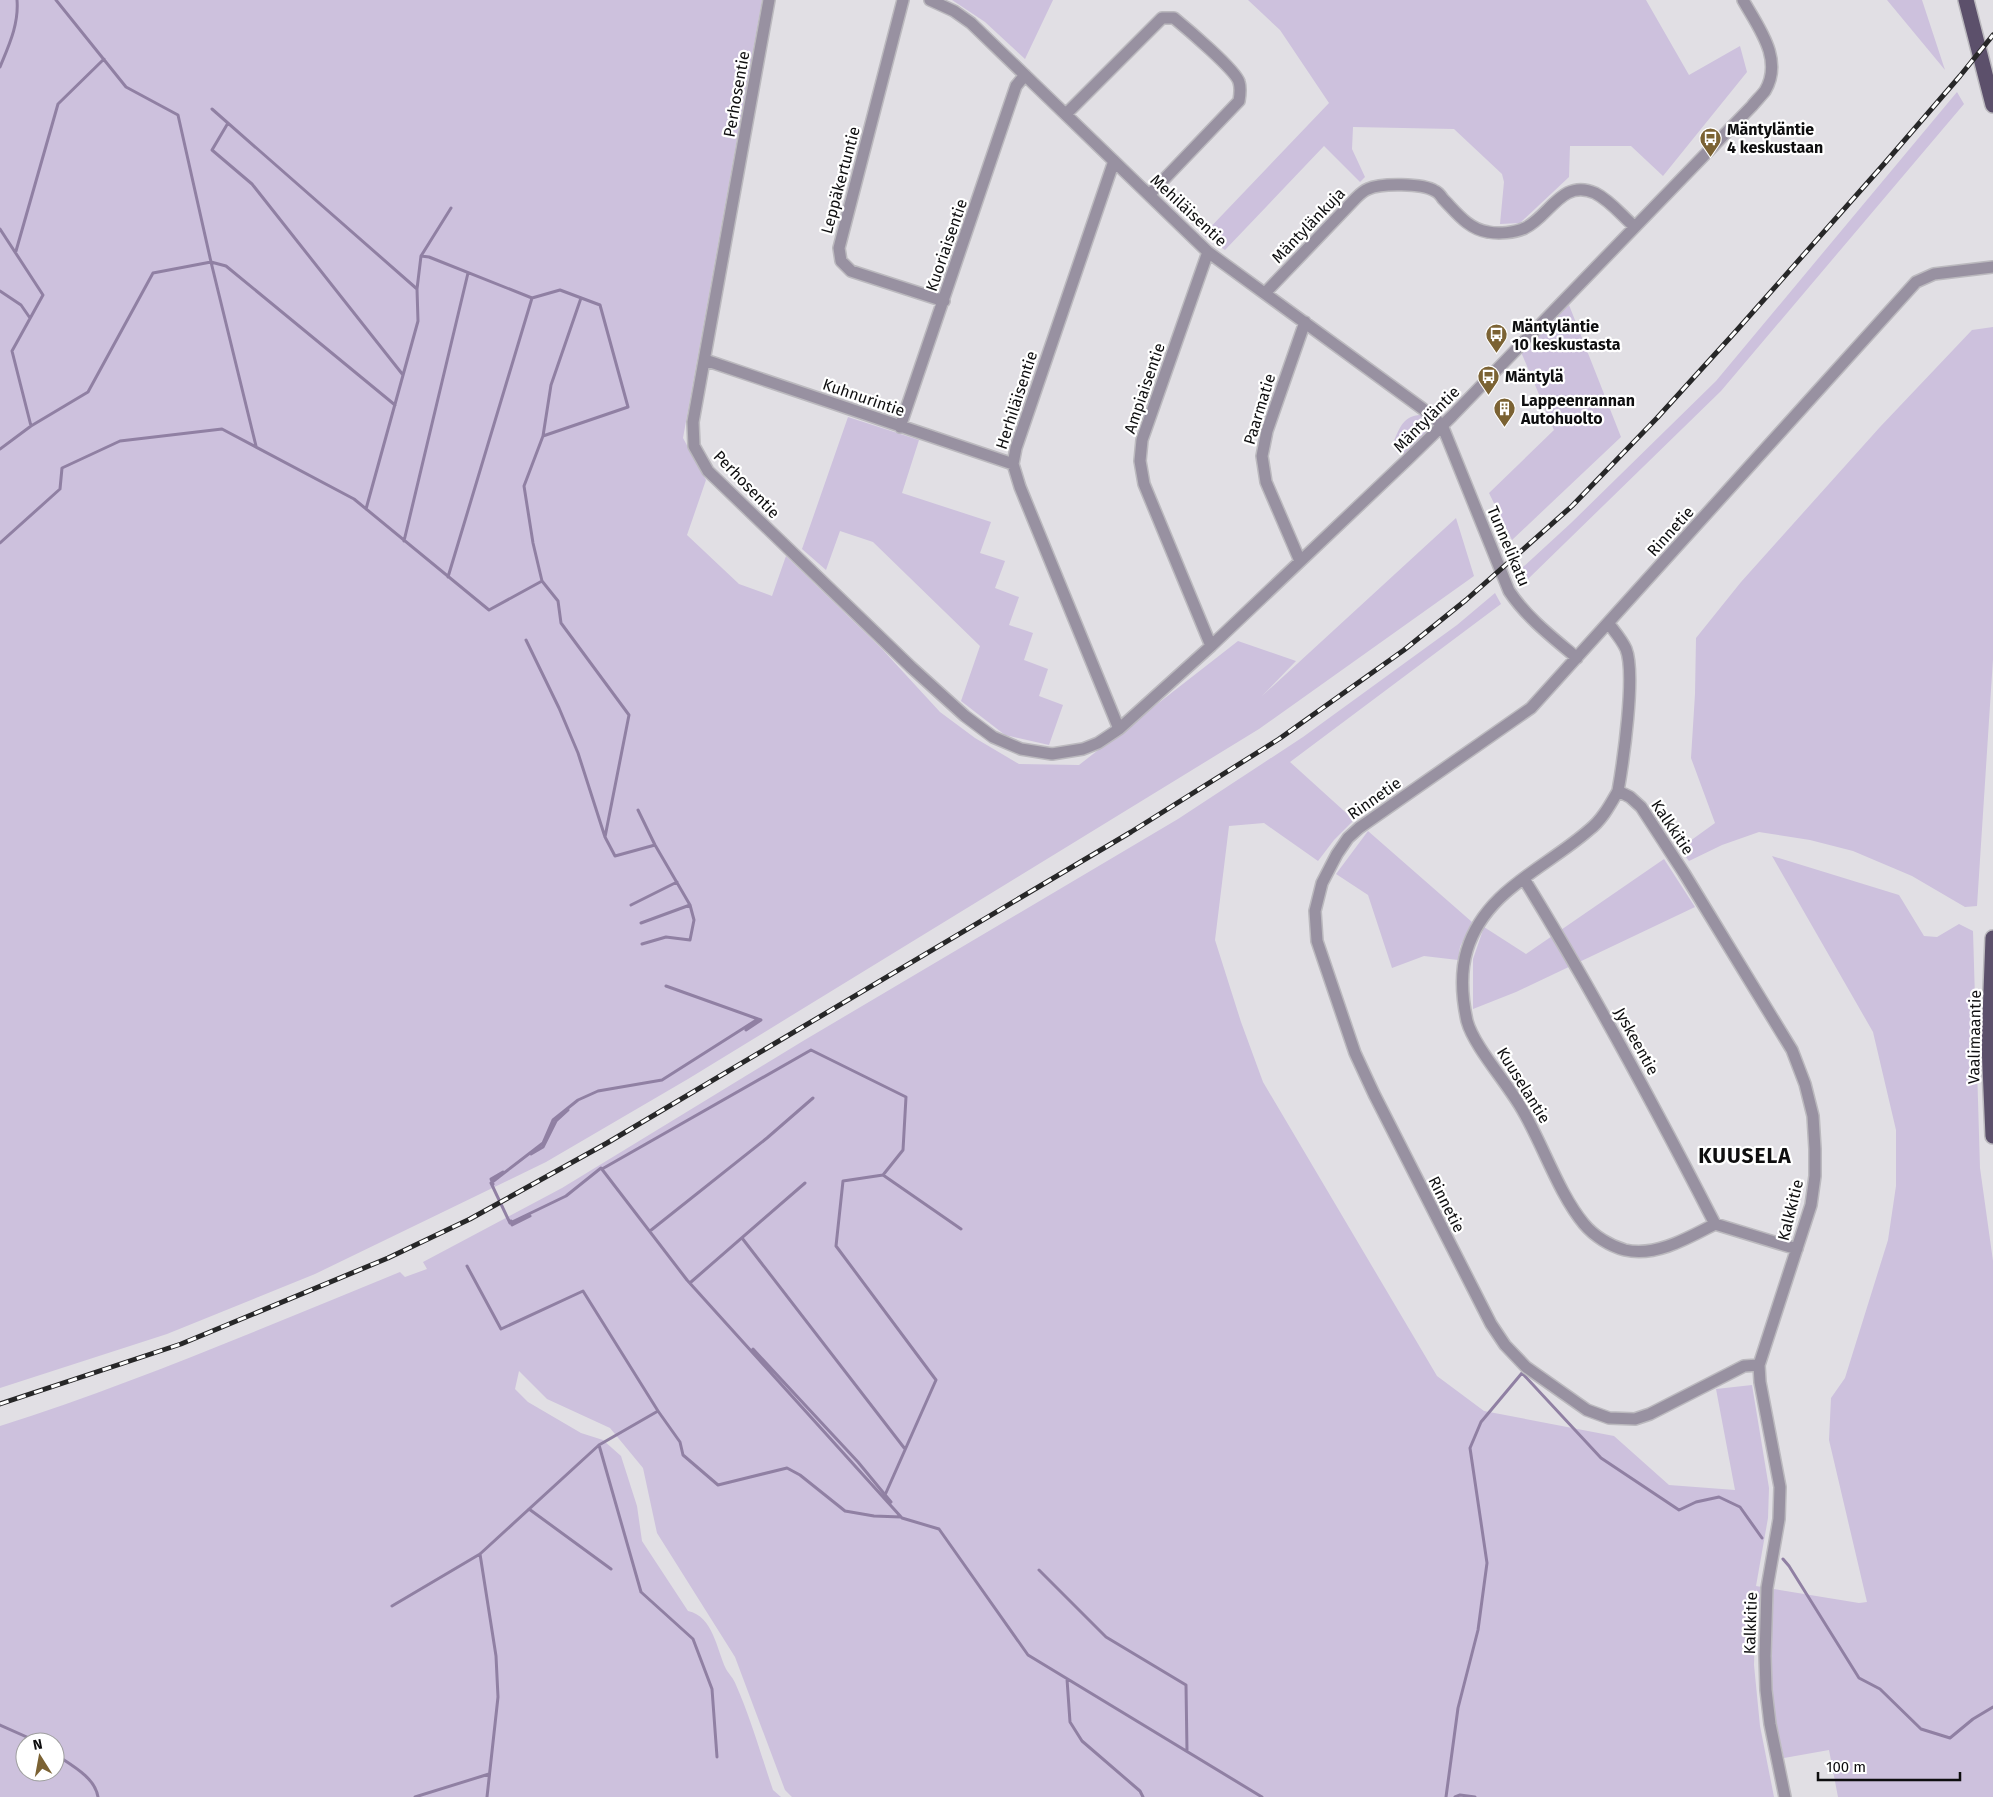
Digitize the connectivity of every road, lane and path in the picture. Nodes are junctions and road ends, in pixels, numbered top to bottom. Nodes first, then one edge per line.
1 (769, 0) edge
2 (903, 0) edge
3 (930, 0) edge
4 (1744, 0) edge
5 (1966, 0) edge
6 (1025, 76) junction
7 (1993, 105) edge
8 (1066, 114) junction
9 (1114, 161) junction
10 (1149, 195) junction
11 (1635, 227) junction
12 (1208, 252) junction
13 (1993, 267) edge
14 (1265, 293) junction
15 (944, 301) junction
16 (1305, 322) junction
17 (705, 360) junction
18 (1442, 425) junction
19 (900, 427) junction
20 (1013, 464) junction
21 (1300, 561) junction
22 (1609, 624) junction
23 (1211, 646) junction
24 (1577, 658) junction
25 (1119, 729) junction
26 (1618, 791) junction
27 (1524, 879) junction
28 (1993, 938) edge
29 (1993, 1136) edge
30 (1714, 1224) junction
31 (1797, 1249) junction
32 (1759, 1365) junction
33 (1785, 1797) edge

1 - 17 street, Perhosentie
2 - 15 street, Leppäkertuntie
3 - 6 street, Mehiläisentie
4 - 11 street, Mäntyläntie
5 - 7 main road
6 - 8 street, Mehiläisentie
6 - 15 street, Kuoriaisentie
8 - 9 street, Mehiläisentie
8 - 10 street
9 - 10 street, Mehiläisentie
9 - 20 street, Herhiläisentie
10 - 12 street, Mehiläisentie
11 - 14 street, Mäntylänkuja
11 - 18 street, Mäntyläntie
12 - 14 street, Mehiläisentie
12 - 23 street, Ampiaisentie
13 - 22 street, Rinnetie
14 - 16 street, Mehiläisentie
15 - 19 street, Kuoriaisentie
16 - 18 street, Mehiläisentie
16 - 21 street, Paarmatie
17 - 19 street, Kuhnurintie
17 - 25 street, Perhosentie
18 - 21 street, Mäntyläntie
18 - 24 street, Tunnelikatu
19 - 20 street, Kuhnurintie
20 - 25 street, Herhiläisentie
21 - 23 street, Mäntyläntie
22 - 24 street, Rinnetie
22 - 26 street
23 - 25 street, Mäntyläntie
24 - 32 street, Rinnetie
26 - 27 street, Kuuselantie
26 - 31 street, Kalkkitie
27 - 30 street, Jyskeentie
27 - 30 street, Kuuselantie
28 - 29 main road, Vaalimaantie
30 - 31 street
31 - 32 street, Kalkkitie
32 - 33 street, Kalkkitie

